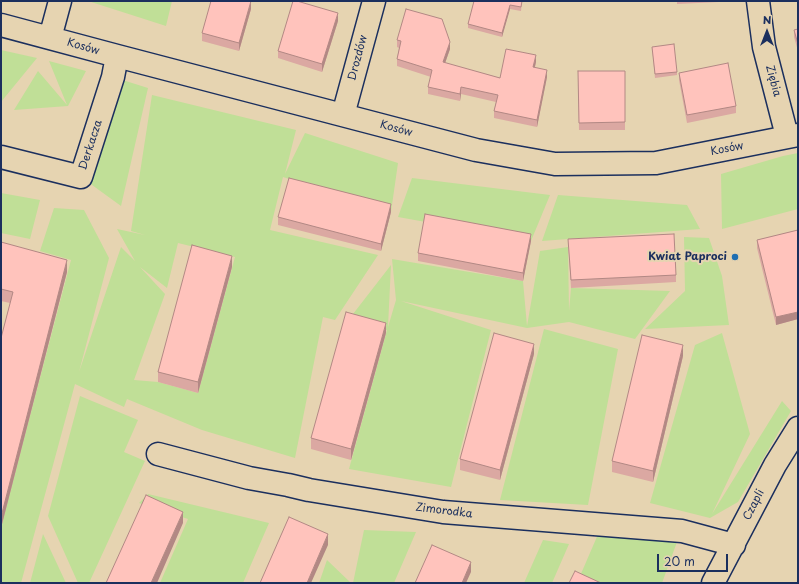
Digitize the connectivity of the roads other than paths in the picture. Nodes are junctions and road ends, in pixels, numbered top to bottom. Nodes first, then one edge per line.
1 (60, 1) edge
2 (374, 1) edge
3 (758, 1) edge
4 (1, 25) edge
5 (50, 38) junction
6 (117, 56) junction
7 (343, 115) junction
8 (793, 136) edge
9 (1, 158) edge
10 (798, 428) edge
11 (158, 454) dead end
12 (734, 545) junction
13 (713, 583) edge

1 - 5 street
2 - 7 street, Drozdów
3 - 8 street, Ziębia
4 - 5 street, Kosów
5 - 6 street, Kosów
6 - 7 street, Kosów
6 - 9 street, Derkacza
7 - 8 street, Kosów
10 - 12 street, Czapli
11 - 12 street, Zimorodka
12 - 13 street, Czapli

